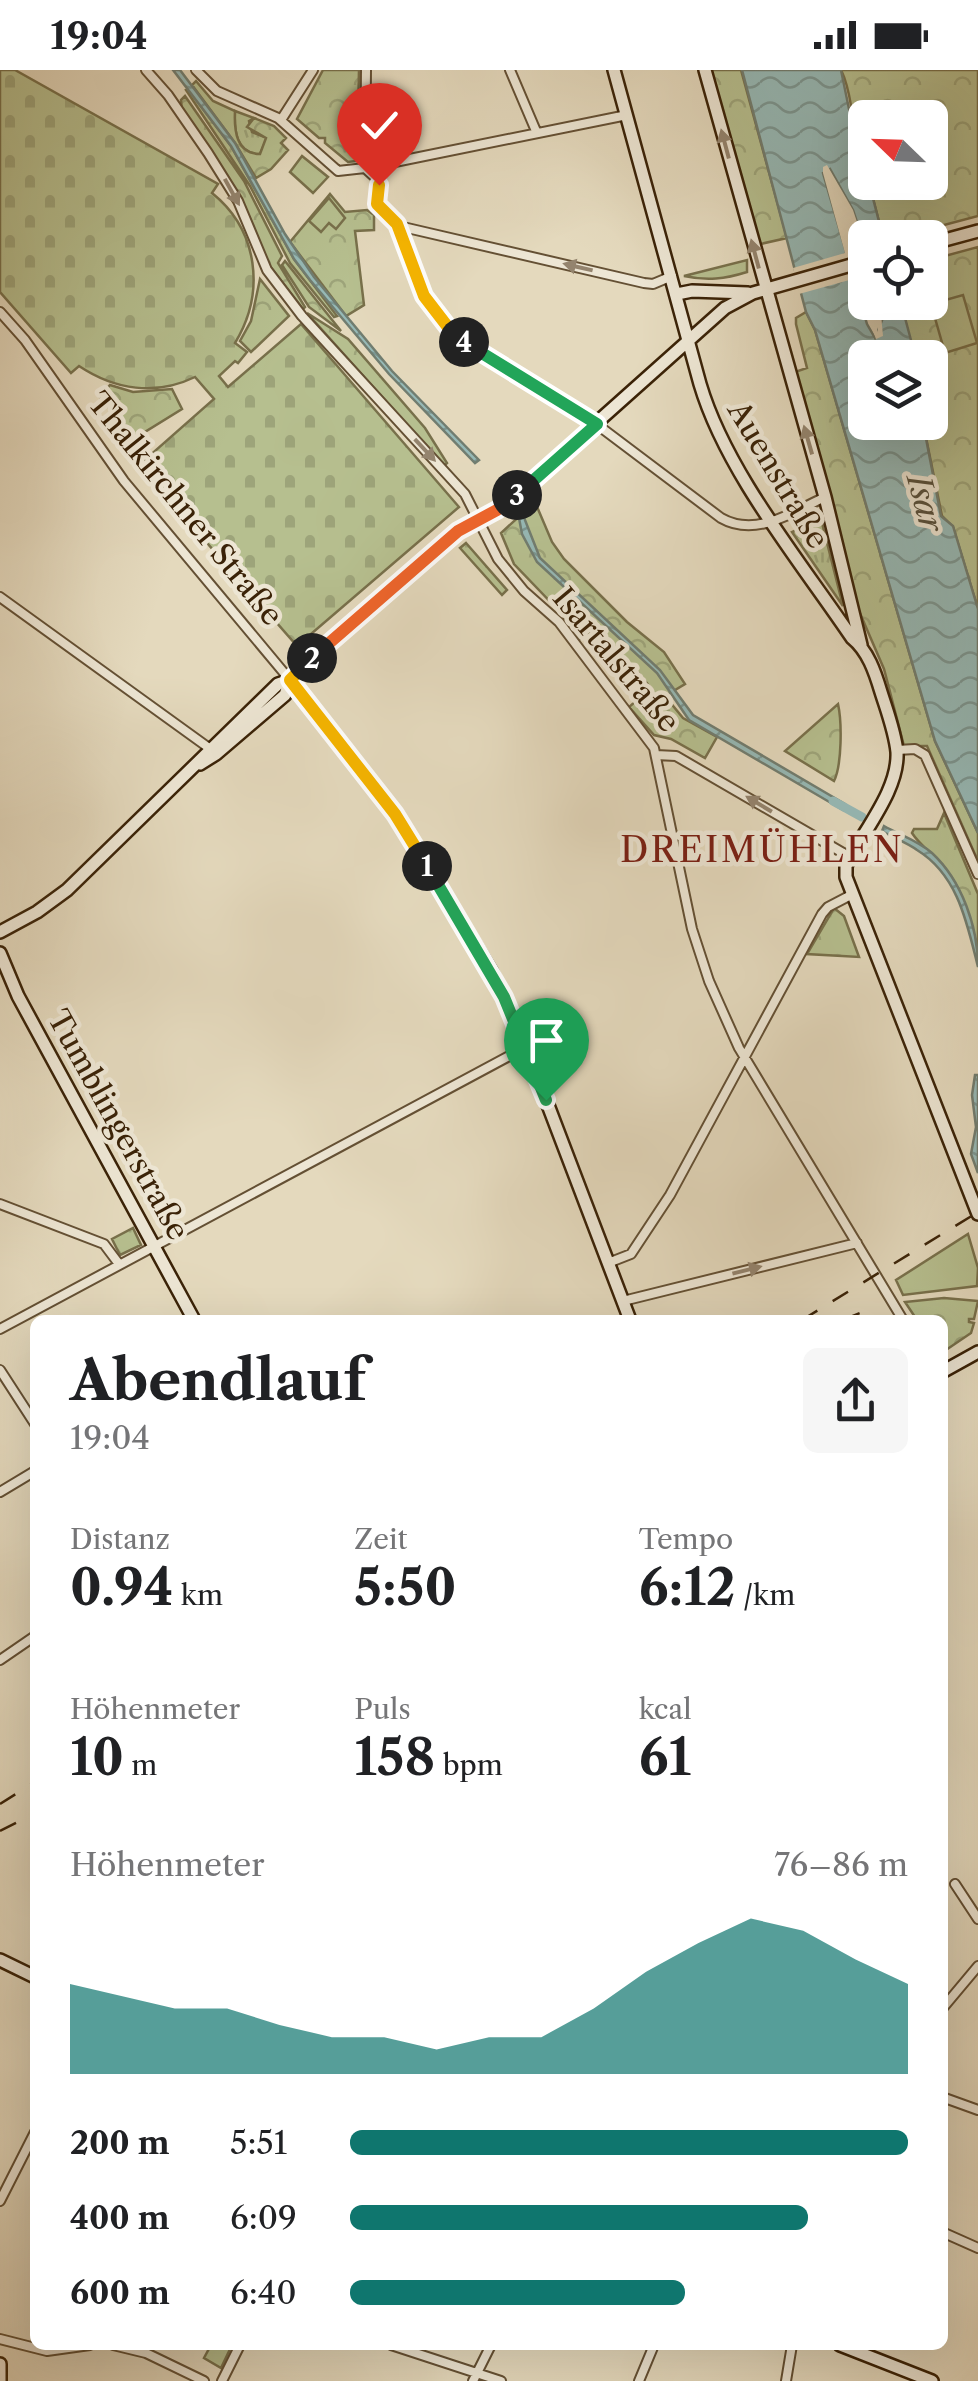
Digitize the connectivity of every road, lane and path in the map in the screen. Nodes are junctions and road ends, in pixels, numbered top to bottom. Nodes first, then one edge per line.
1 (146, 70) edge
2 (196, 70) edge
3 (312, 70) edge
4 (366, 70) edge
5 (510, 70) edge
6 (614, 70) edge
7 (705, 70) edge
8 (627, 115) junction
9 (281, 120) junction
10 (536, 132) junction
11 (369, 170) junction
12 (397, 224) junction
13 (977, 231) edge
14 (948, 239) edge
15 (848, 266) edge
16 (672, 276) junction
17 (759, 292) junction
18 (677, 294) junction
19 (0, 312) edge
20 (689, 344) junction
21 (597, 424) junction
22 (825, 496) junction
23 (478, 520) junction
24 (773, 521) junction
25 (0, 597) edge
26 (861, 645) junction
27 (290, 680) junction
28 (209, 748) junction
29 (897, 750) junction
30 (656, 756) junction
31 (196, 766) junction
32 (850, 857) junction
33 (978, 874) edge
34 (849, 888) junction
35 (0, 932) edge
36 (0, 953) edge
37 (526, 1047) junction
38 (747, 1058) junction
39 (0, 1204) edge
40 (978, 1214) edge
41 (857, 1242) junction
42 (155, 1246) junction
43 (608, 1263) junction
44 (118, 1264) junction
45 (623, 1301) junction
46 (191, 1315) edge
47 (628, 1315) edge
48 (901, 1315) edge
49 (0, 1329) edge
50 (978, 1352) edge
51 (948, 1369) edge
52 (0, 1370) edge
53 (30, 1416) edge
54 (30, 1474) edge
55 (0, 1492) edge
56 (30, 1639) edge
57 (0, 1660) edge
58 (956, 1884) dead end
59 (978, 1918) edge
60 (0, 1960) edge
61 (978, 1966) edge
62 (30, 1975) edge
63 (948, 2002) edge
64 (948, 2099) edge
65 (978, 2110) edge
66 (30, 2142) edge
67 (0, 2201) edge
68 (948, 2235) edge
69 (978, 2248) edge
70 (0, 2340) edge
71 (30, 2348) edge
72 (134, 2350) edge
73 (238, 2350) edge
74 (403, 2350) edge
75 (488, 2350) edge
76 (652, 2350) edge
77 (791, 2350) edge
78 (853, 2350) edge
79 (0, 2364) edge
80 (475, 2377) edge
81 (0, 2381) edge
82 (204, 2381) edge
83 (222, 2381) edge
84 (502, 2381) edge
85 (639, 2381) edge
86 (786, 2381) edge
87 (932, 2381) edge

1 -> 23 street, Isartalstraße
2 - 9 street
3 - 9 street
4 - 11 street
5 - 10 street
6 - 8 main road, Auenstraße
17 -> 7 main road
8 - 10 street
8 - 16 main road, Auenstraße
9 - 11 street
10 - 11 street
11 - 12 street
16 -> 12 street
12 - 21 street
13 - 14 main road
15 - 17 main road
16 - 18 main road, Auenstraße
17 - 18 main road
17 - 20 main road
22 -> 17 main road
18 - 20 main road, Auenstraße
19 - 27 street, Thalkirchner Straße
20 - 21 main road
20 - 24 main road, Auenstraße
21 - 23 main road
21 - 24 street
22 - 24 street
22 - 26 main road
23 - 27 main road
23 - 30 street, Isartalstraße
24 - 26 main road, Auenstraße
25 - 28 street
26 - 29 main road, Auenstraße
27 - 28 main road
27 - 31 main road
27 - 37 main road, Thalkirchner Straße
28 - 31 main road
29 - 32 main road
29 - 33 street
32 -> 30 street, Isartalstraße
30 - 38 street
31 - 35 main road
32 - 34 main road
34 - 38 street
34 - 40 main road
36 - 42 main road, Tumblingerstraße
37 - 42 street
37 - 43 main road, Thalkirchner Straße
38 - 41 street
38 - 43 street
39 - 44 street
45 -> 41 street
41 - 48 street
42 - 44 street
42 - 46 main road, Tumblingerstraße
43 - 45 main road, Thalkirchner Straße
44 - 49 street
45 - 47 main road, Thalkirchner Straße
50 - 51 main road
52 - 53 street
54 - 55 street
56 - 57 street
58 - 59 street
60 - 62 main road
61 - 63 street
64 - 65 street
66 - 67 street
68 - 69 street
70 - 71 street
72 - 82 street
73 - 83 street
74 - 80 street
75 - 80 street
76 - 85 street
77 - 86 street
78 - 87 main road
79 - 81 main road
80 - 84 street

